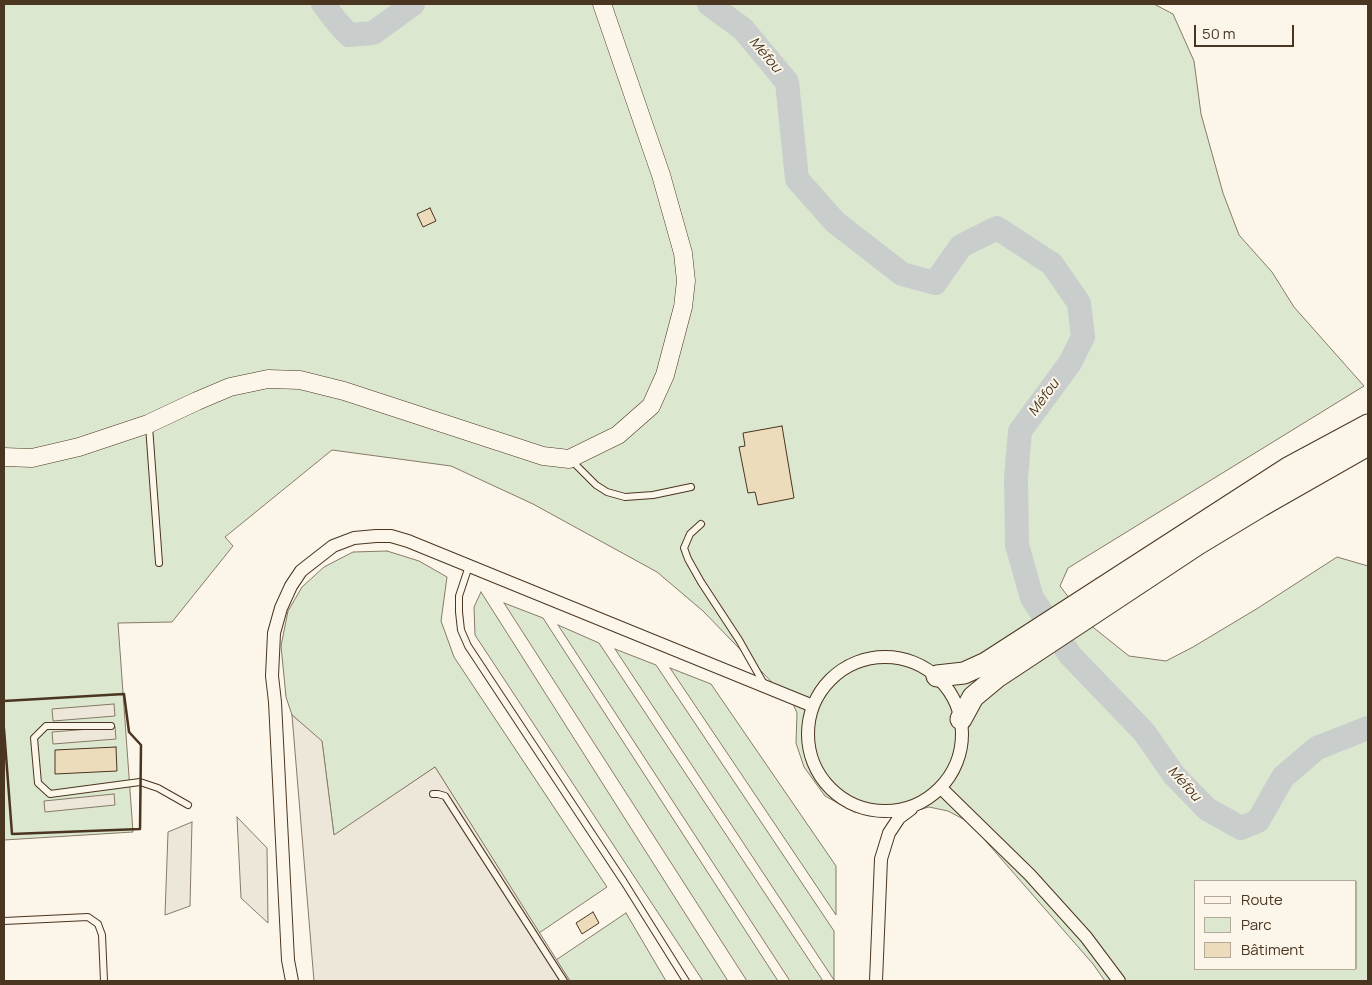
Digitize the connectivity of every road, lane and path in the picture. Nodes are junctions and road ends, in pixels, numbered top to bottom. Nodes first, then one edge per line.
1 (602, 4) edge
2 (148, 424) junction
3 (1368, 425) edge
4 (1368, 446) edge
5 (4, 457) edge
6 (569, 459) junction
7 (691, 487) dead end
8 (700, 524) dead end
9 (159, 563) dead end
10 (470, 566) junction
11 (1126, 582) junction
12 (991, 670) junction
13 (937, 676) junction
14 (764, 686) junction
15 (813, 706) junction
16 (961, 719) junction
17 (111, 726) dead end
18 (941, 788) junction
19 (433, 794) dead end
20 (917, 804) junction
21 (188, 805) dead end
22 (4, 921) edge
23 (104, 981) edge
24 (292, 981) edge
25 (564, 981) edge
26 (686, 981) edge
27 (876, 981) edge
28 (1119, 981) edge

1 - 6 main road
2 - 5 main road
2 - 6 main road
2 - 9 lane
3 - 11 highway
4 - 11 highway
6 - 7 lane
8 - 14 lane
10 - 14 street
10 - 24 street
10 - 26 lane
11 - 12 highway
12 - 13 highway
12 - 16 highway
13 - 15 street
13 - 16 street
14 - 15 street
15 - 20 street
16 - 18 street
17 - 21 lane
18 - 20 street
18 - 28 street
19 - 25 lane
20 - 27 street
22 - 23 lane

